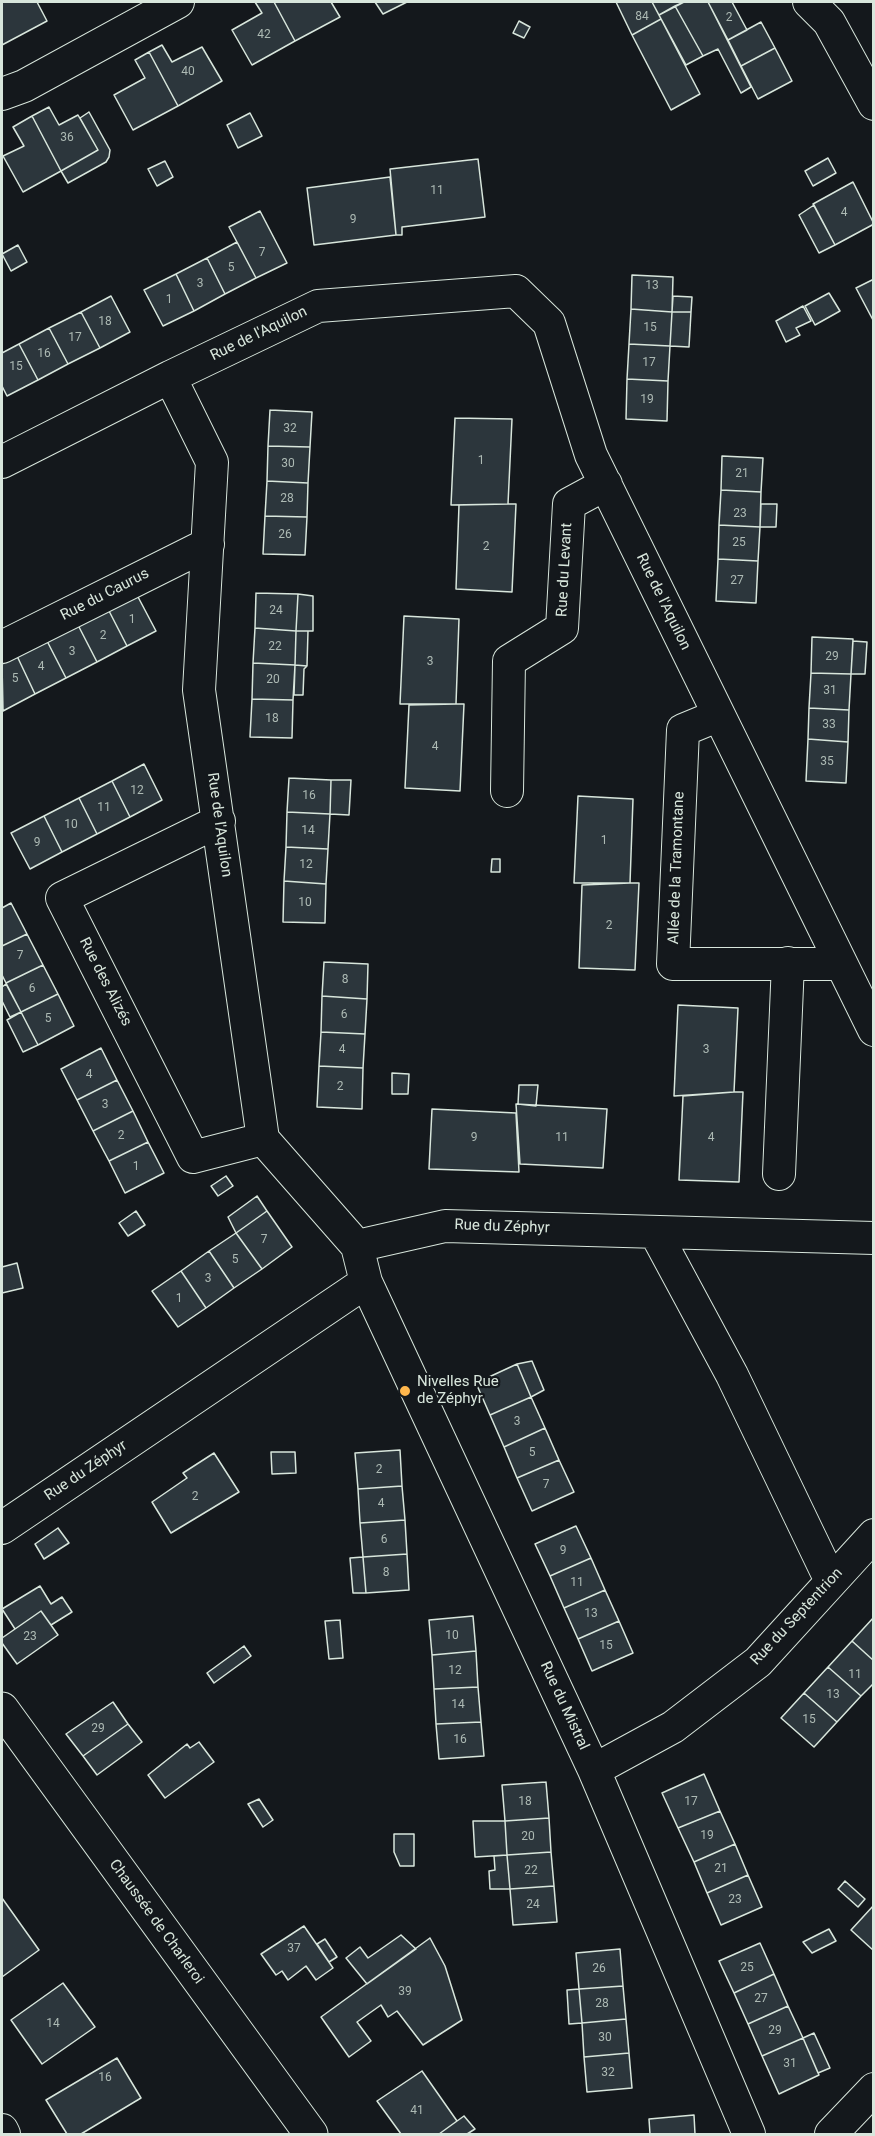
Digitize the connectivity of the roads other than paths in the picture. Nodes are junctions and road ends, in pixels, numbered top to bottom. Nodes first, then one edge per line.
1 (178, 2) edge
2 (809, 2) edge
3 (2, 94) edge
4 (873, 104) edge
5 (170, 378) junction
6 (2, 462) edge
7 (606, 484) junction
8 (208, 544) junction
9 (2, 647) edge
10 (717, 716) junction
11 (507, 791) dead end
12 (219, 821) junction
13 (788, 963) junction
14 (840, 964) junction
15 (873, 1030) edge
16 (263, 1138) junction
17 (779, 1174) dead end
18 (655, 1232) junction
19 (873, 1238) edge
20 (357, 1246) junction
21 (366, 1282) junction
22 (2, 1528) edge
23 (873, 1535) edge
24 (831, 1581) junction
25 (2, 1709) edge
26 (594, 1770) junction
27 (873, 2089) edge
28 (2, 2130) edge
29 (4, 2134) edge
30 (311, 2134) edge
31 (749, 2134) edge
32 (831, 2134) edge

1 - 3 street
2 - 4 street
5 - 6 street
5 - 7 street, Rue de l'Aquilon
5 - 8 street, Rue de l'Aquilon
7 - 10 street, Rue de l'Aquilon
7 - 11 street, Rue du Levant
8 - 9 street, Rue du Caurus
8 - 12 street, Rue de l'Aquilon
10 - 13 street, Allée de la Tramontane
10 - 14 street, Rue de l'Aquilon
12 - 16 street, Rue de l'Aquilon
12 - 16 street, Rue des Alizés
13 - 14 street, Allée de la Tramontane
13 - 17 street
14 - 15 street, Rue de l'Aquilon
16 - 20 street
18 - 19 street, Rue du Zéphyr
18 - 20 street, Rue du Zéphyr
18 - 24 street
20 - 21 street
21 - 22 street, Rue du Zéphyr
21 - 26 street, Rue du Mistral
23 - 24 street, Rue du Septentrion
24 - 26 street, Rue du Septentrion
25 - 30 main road, Chaussée de Charleroi
26 - 31 street, Rue du Mistral
27 - 32 street
28 - 29 street

